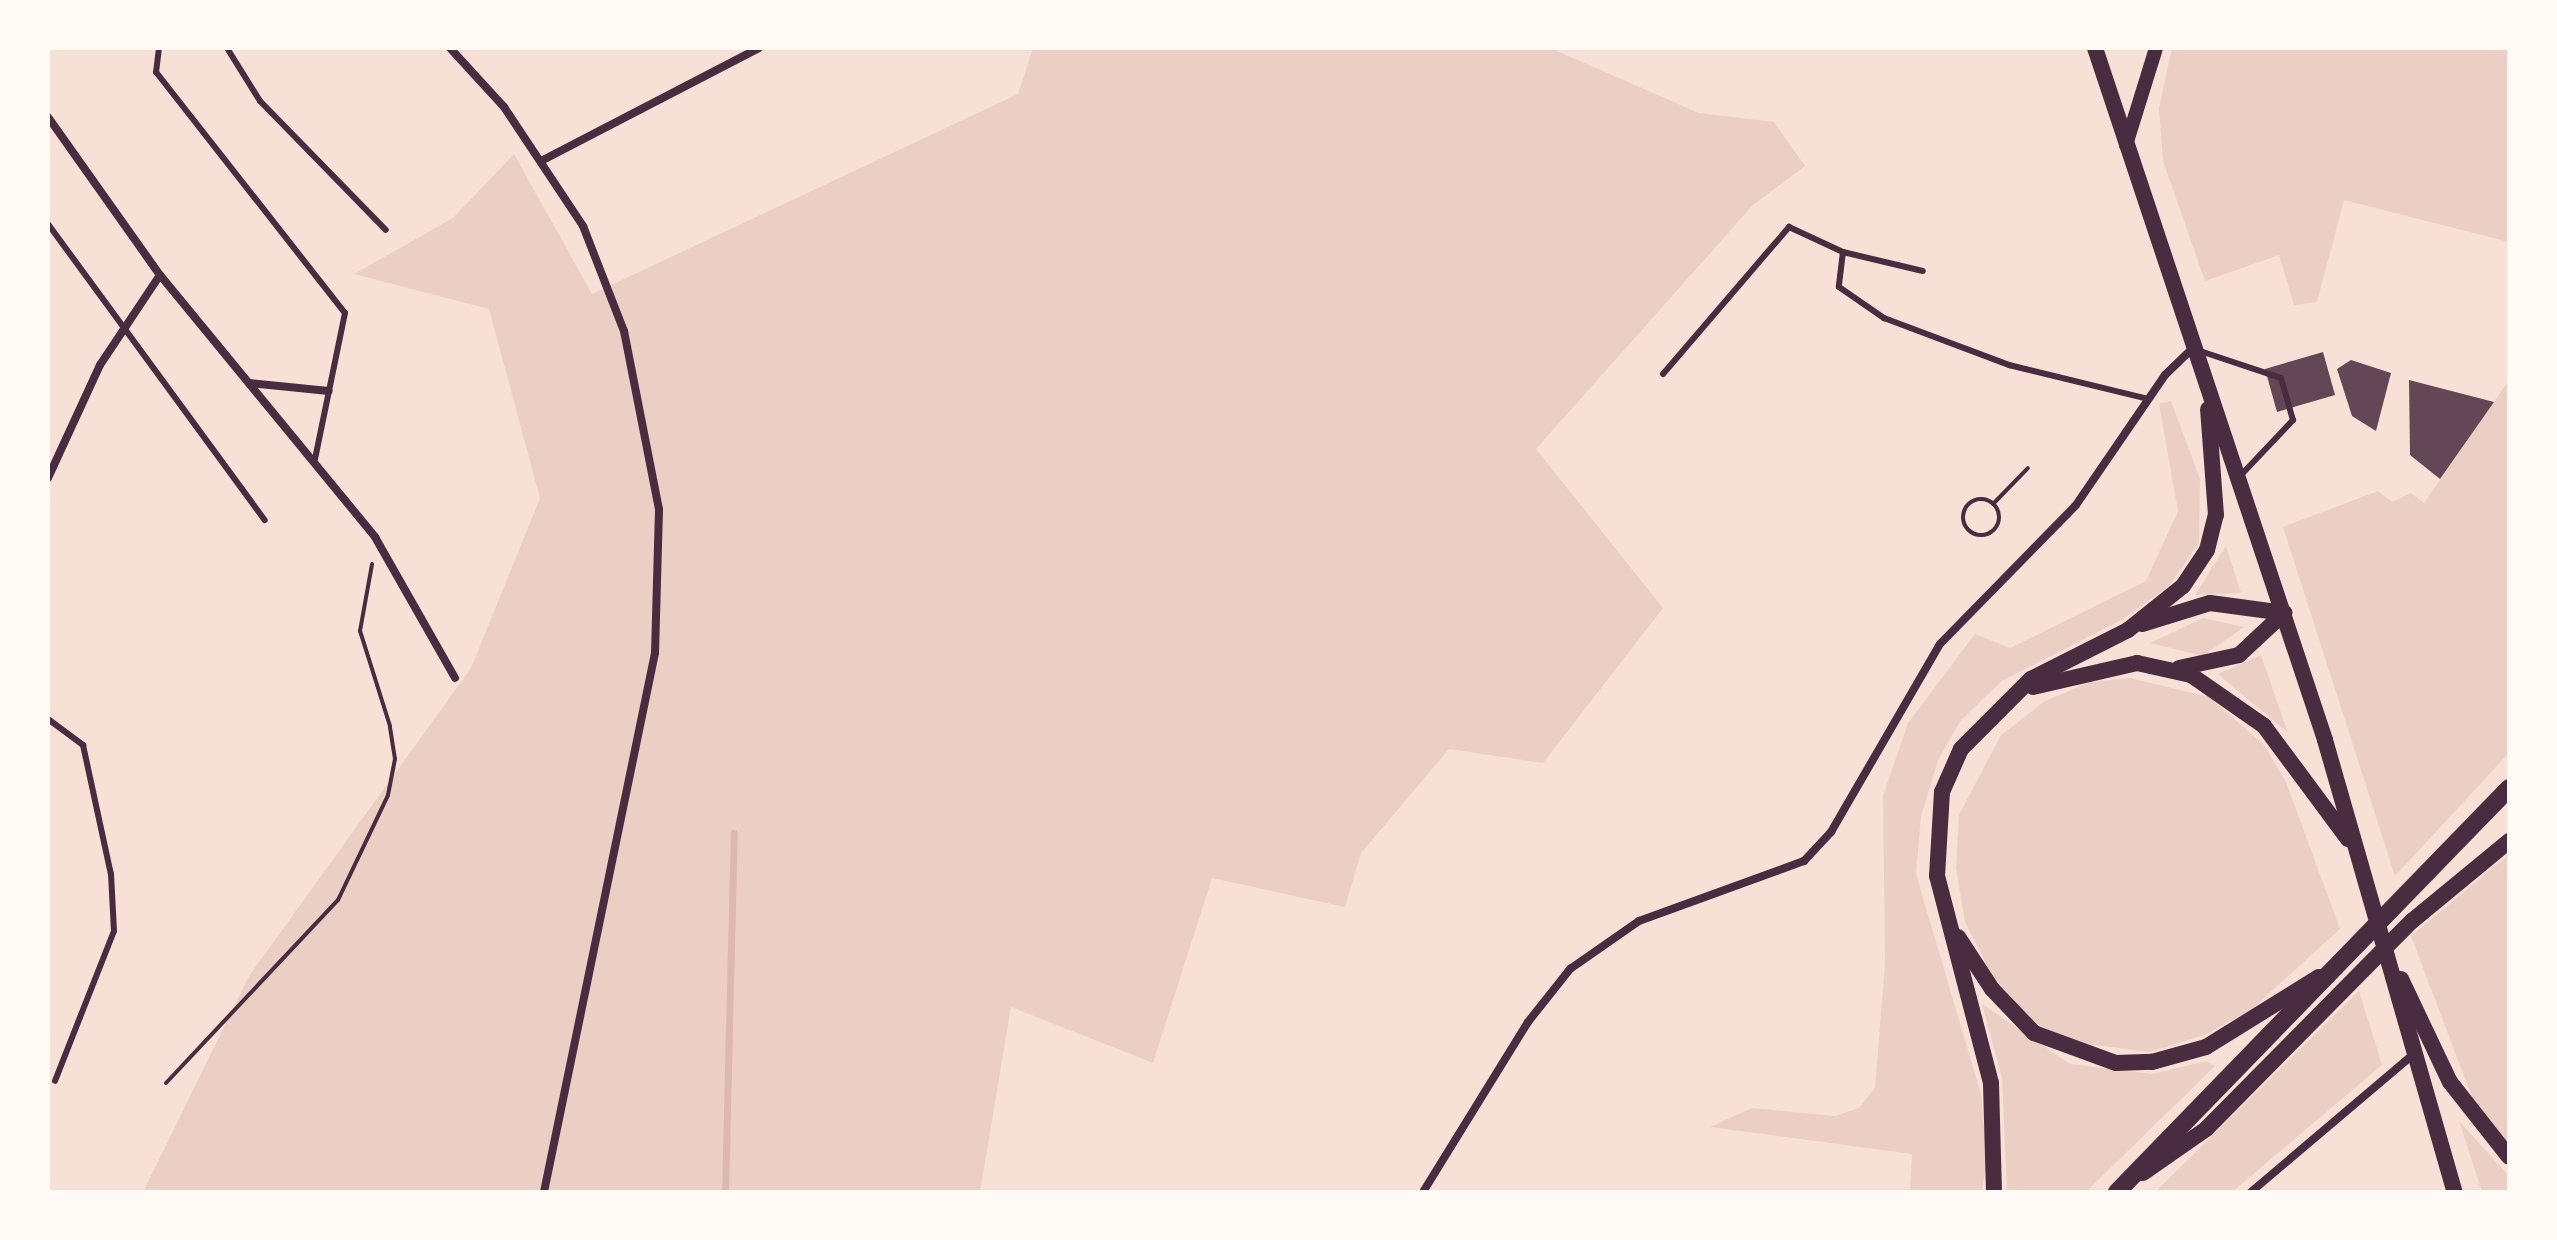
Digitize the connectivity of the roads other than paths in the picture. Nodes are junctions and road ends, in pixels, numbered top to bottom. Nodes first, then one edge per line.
1 (159, 48) edge
2 (227, 48) edge
3 (450, 48) edge
4 (759, 48) edge
5 (2156, 48) edge
6 (2096, 49) edge
7 (48, 117) edge
8 (2126, 145) junction
9 (543, 160) junction
10 (48, 224) edge
11 (386, 230) dead end
12 (1843, 252) junction
13 (1923, 271) dead end
14 (160, 275) junction
15 (124, 331) junction
16 (2193, 348) junction
17 (1663, 374) dead end
18 (248, 383) junction
19 (2207, 384) junction
20 (329, 391) junction
21 (2149, 399) junction
22 (315, 459) junction
23 (2238, 477) junction
24 (48, 478) edge
25 (265, 520) dead end
26 (2284, 613) junction
27 (2128, 630) junction
28 (2162, 669) junction
29 (455, 678) dead end
30 (2016, 692) junction
31 (48, 719) edge
32 (2509, 788) edge
33 (2509, 841) edge
34 (2357, 852) junction
35 (1945, 914) junction
36 (2381, 938) junction
37 (2345, 958) junction
38 (2414, 1054) junction
39 (55, 1081) dead end
40 (2509, 1157) edge
41 (2118, 1191) edge
42 (544, 1192) edge
43 (1423, 1192) edge
44 (1994, 1192) edge
45 (2251, 1192) edge
46 (2455, 1192) edge

1 - 20 lane
2 - 11 lane
3 - 9 street
4 - 9 street
5 - 8 street
6 - 8 main road
7 - 14 street
8 - 16 main road
9 - 42 street
10 - 15 lane
12 - 13 lane
12 - 17 lane
12 - 21 lane
14 - 15 street
14 - 18 street
15 - 24 street
15 - 25 lane
16 - 19 main road
16 - 21 street
16 - 23 lane
18 - 20 street
18 - 22 street
19 - 23 main road
19 - 27 main road
20 - 22 lane
21 - 43 street
22 - 29 street
23 - 26 main road
26 - 27 main road
26 - 28 main road
26 - 34 main road
27 - 30 main road
28 - 30 main road
28 - 34 main road
30 - 35 main road
31 - 39 lane
32 - 37 main road
33 - 41 main road
34 - 36 main road
35 - 37 main road
35 - 44 main road
36 - 38 main road
36 - 40 main road
37 - 41 main road
38 - 45 street
38 - 46 main road

